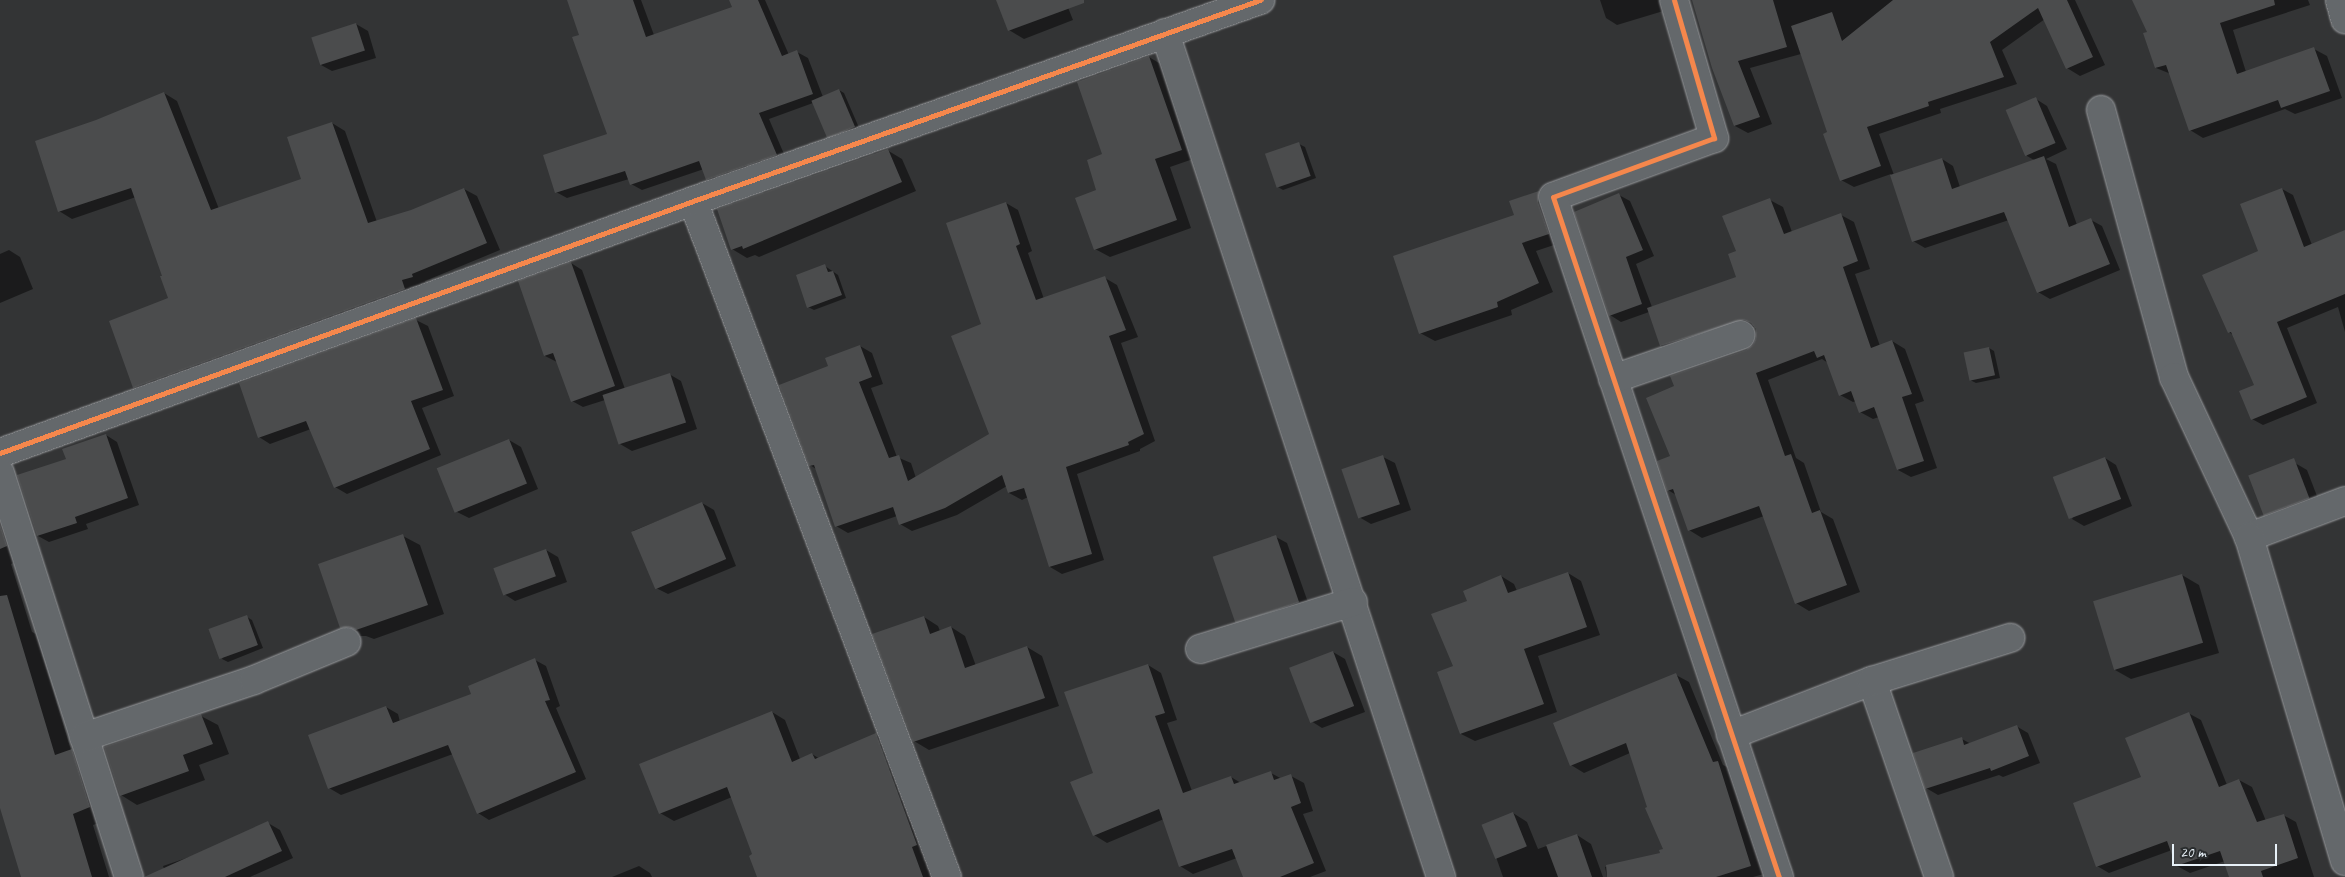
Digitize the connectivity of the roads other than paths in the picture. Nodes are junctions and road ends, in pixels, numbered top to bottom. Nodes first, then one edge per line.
1 (1260, 0) edge
2 (1674, 0) edge
3 (2340, 0) edge
4 (2345, 19) edge
5 (1165, 33) junction
6 (2100, 110) dead end
7 (693, 201) junction
8 (1741, 334) dead end
9 (1613, 379) junction
10 (0, 453) edge
11 (0, 473) edge
12 (2345, 501) edge
13 (2249, 536) junction
14 (1352, 602) junction
15 (2010, 638) dead end
16 (346, 642) dead end
17 (1200, 649) dead end
18 (1872, 681) junction
19 (1731, 735) junction
20 (84, 737) junction
21 (2345, 861) edge
22 (129, 877) edge
23 (948, 877) edge
24 (1442, 877) edge
25 (1779, 877) edge
26 (1939, 877) edge

1 - 5 street
2 - 9 street
3 - 4 street
5 - 7 street
5 - 14 street
6 - 13 street
7 - 10 street
7 - 23 street
8 - 9 street
9 - 19 street
11 - 20 street
12 - 13 street
13 - 21 street
14 - 17 street
14 - 24 street
15 - 18 street
16 - 20 street
18 - 19 street
18 - 26 street
19 - 25 street
20 - 22 street

